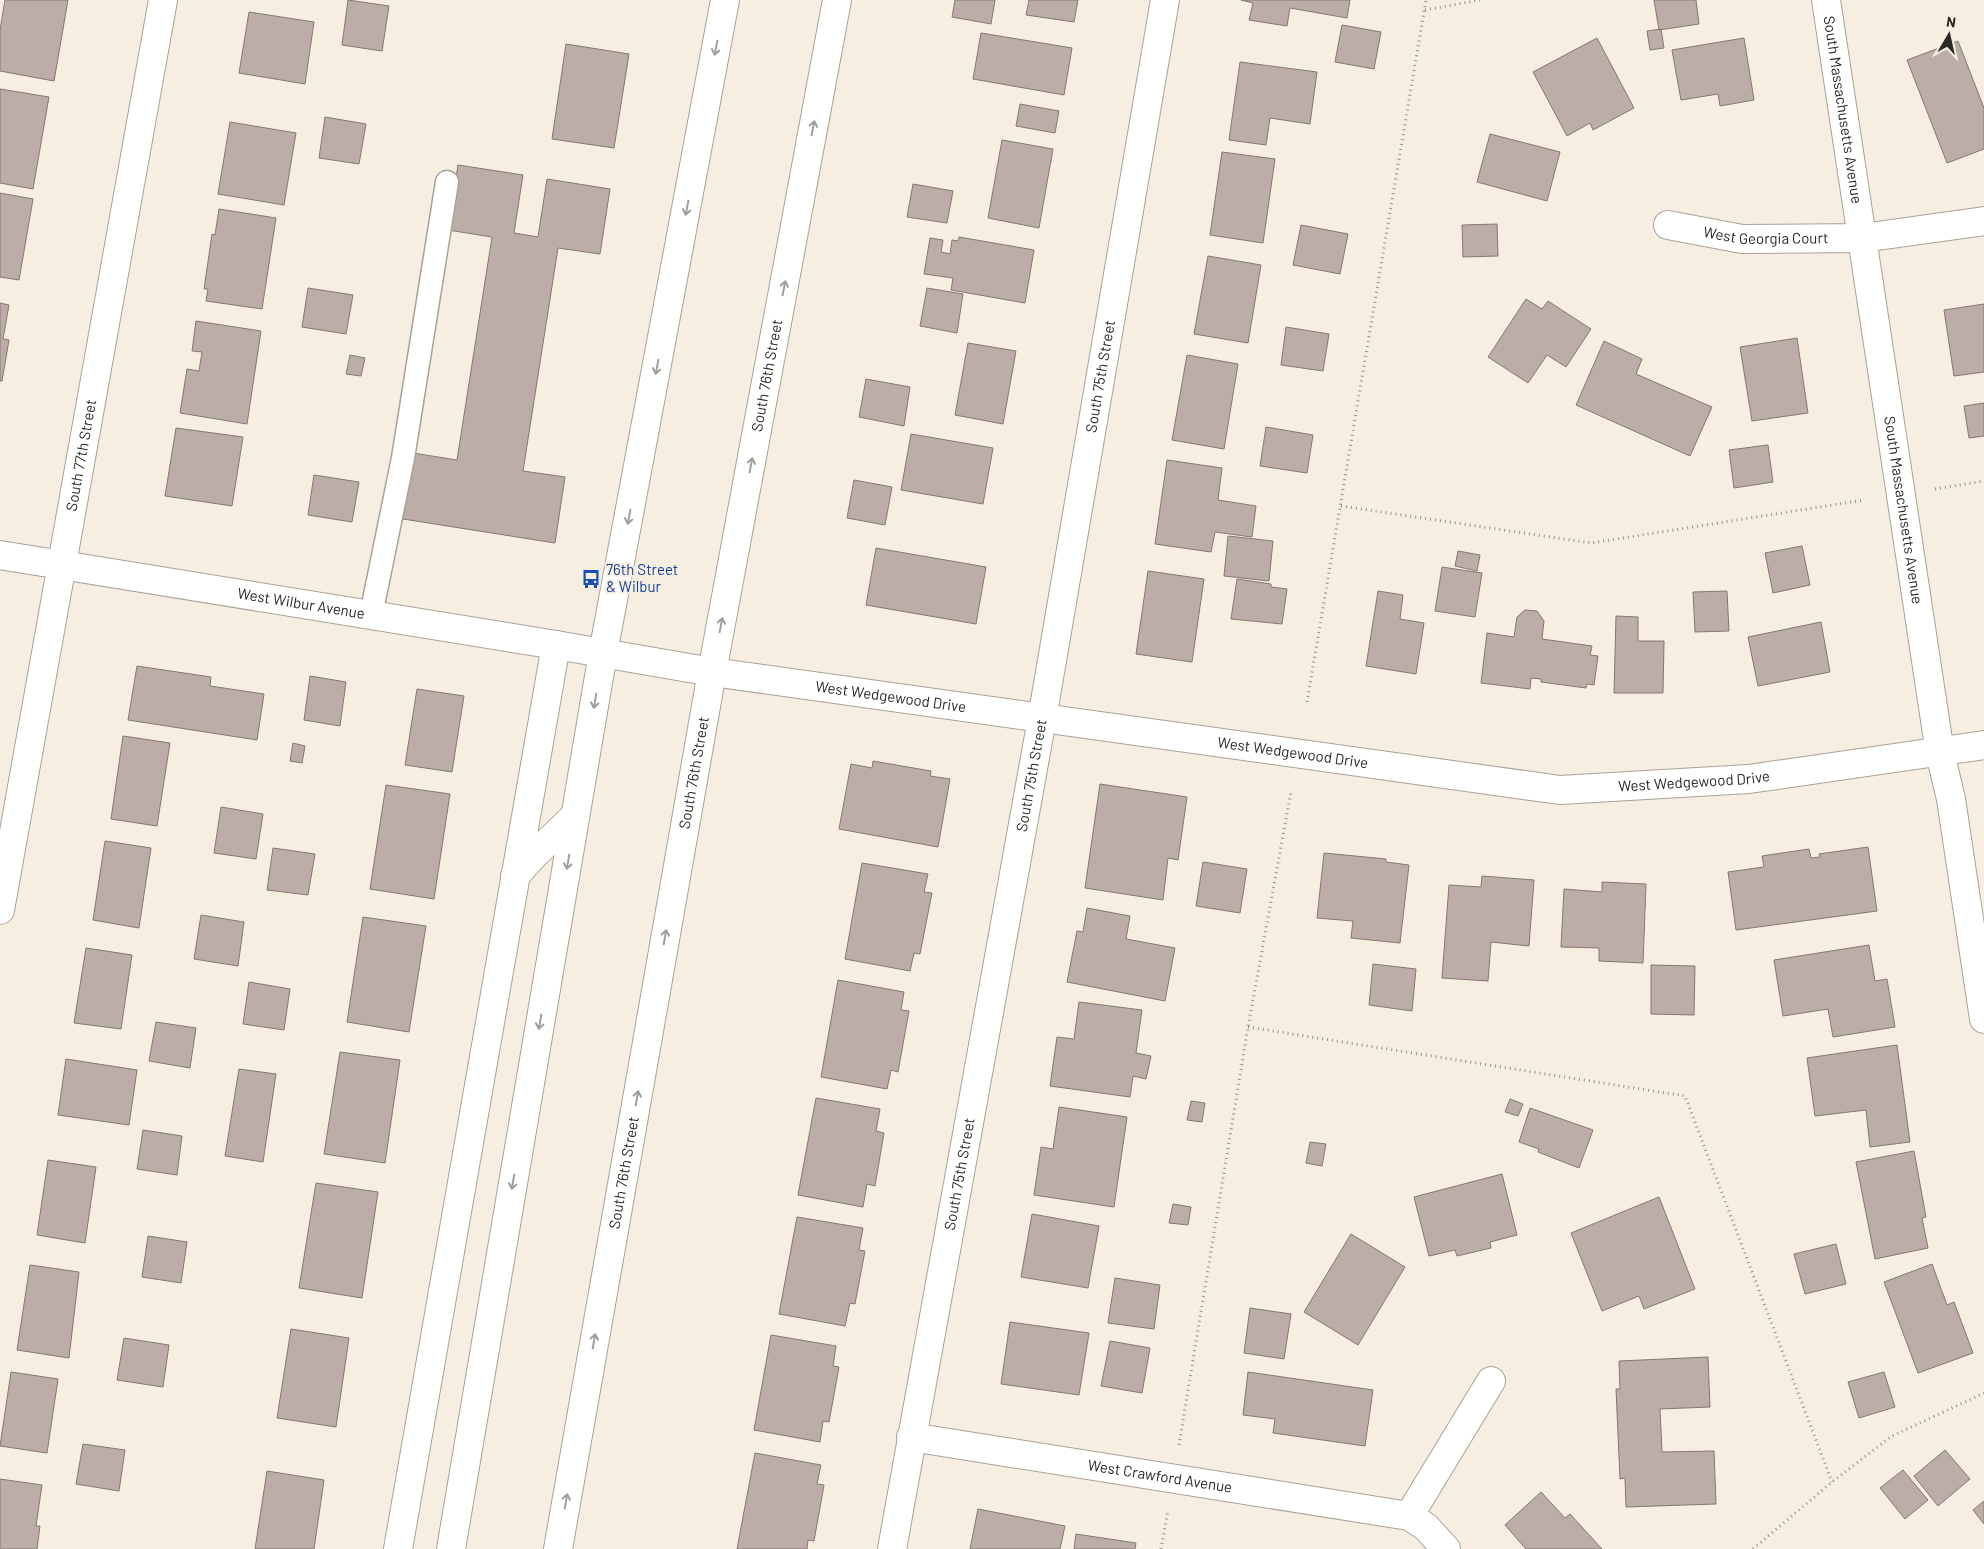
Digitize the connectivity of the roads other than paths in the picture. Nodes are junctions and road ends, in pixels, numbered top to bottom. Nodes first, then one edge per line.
1 (163, 0) edge
2 (725, 0) edge
3 (837, 0) edge
4 (1165, 0) edge
5 (1826, 0) edge
6 (447, 182) dead end
7 (1984, 221) edge
8 (1668, 225) dead end
9 (1863, 238) junction
10 (0, 555) edge
11 (60, 564) junction
12 (371, 615) junction
13 (556, 645) junction
14 (603, 653) junction
15 (712, 672) junction
16 (1042, 719) junction
17 (1984, 745) edge
18 (1940, 753) junction
19 (576, 816) junction
20 (516, 876) junction
21 (0, 910) edge
22 (1984, 1019) edge
23 (1491, 1381) dead end
24 (911, 1438) junction
25 (1409, 1516) junction
26 (398, 1549) edge
27 (451, 1549) edge
28 (558, 1549) edge
29 (892, 1549) edge
30 (1446, 1549) edge

1 - 11 street, South 77th Street
2 -> 14 street
15 -> 3 street, South 76th Street
4 - 16 street, South 75th Street
5 - 9 street, South Massachusetts Avenue
6 - 12 lane
7 - 9 street, West Georgia Court
8 - 9 street, West Georgia Court
9 - 18 street, South Massachusetts Avenue
10 - 11 street, West Wilbur Avenue
11 - 12 street, West Wilbur Avenue
11 - 21 street, South 77th Street
12 - 13 street, West Wilbur Avenue
13 - 14 street, West Wilbur Avenue
13 - 20 street
14 - 15 street, West Wedgewood Drive
14 -> 19 street
15 - 16 street, West Wedgewood Drive
28 -> 15 street, South 76th Street
16 - 18 street, West Wedgewood Drive
16 - 24 street, South 75th Street
17 - 18 street, West Wedgewood Drive
18 - 22 street, South Massachusetts Avenue
19 - 20 street
19 -> 27 street
20 - 26 street
23 - 25 street
24 - 25 street, West Crawford Avenue
24 - 29 street, South 75th Street
25 - 30 street, West Crawford Avenue

